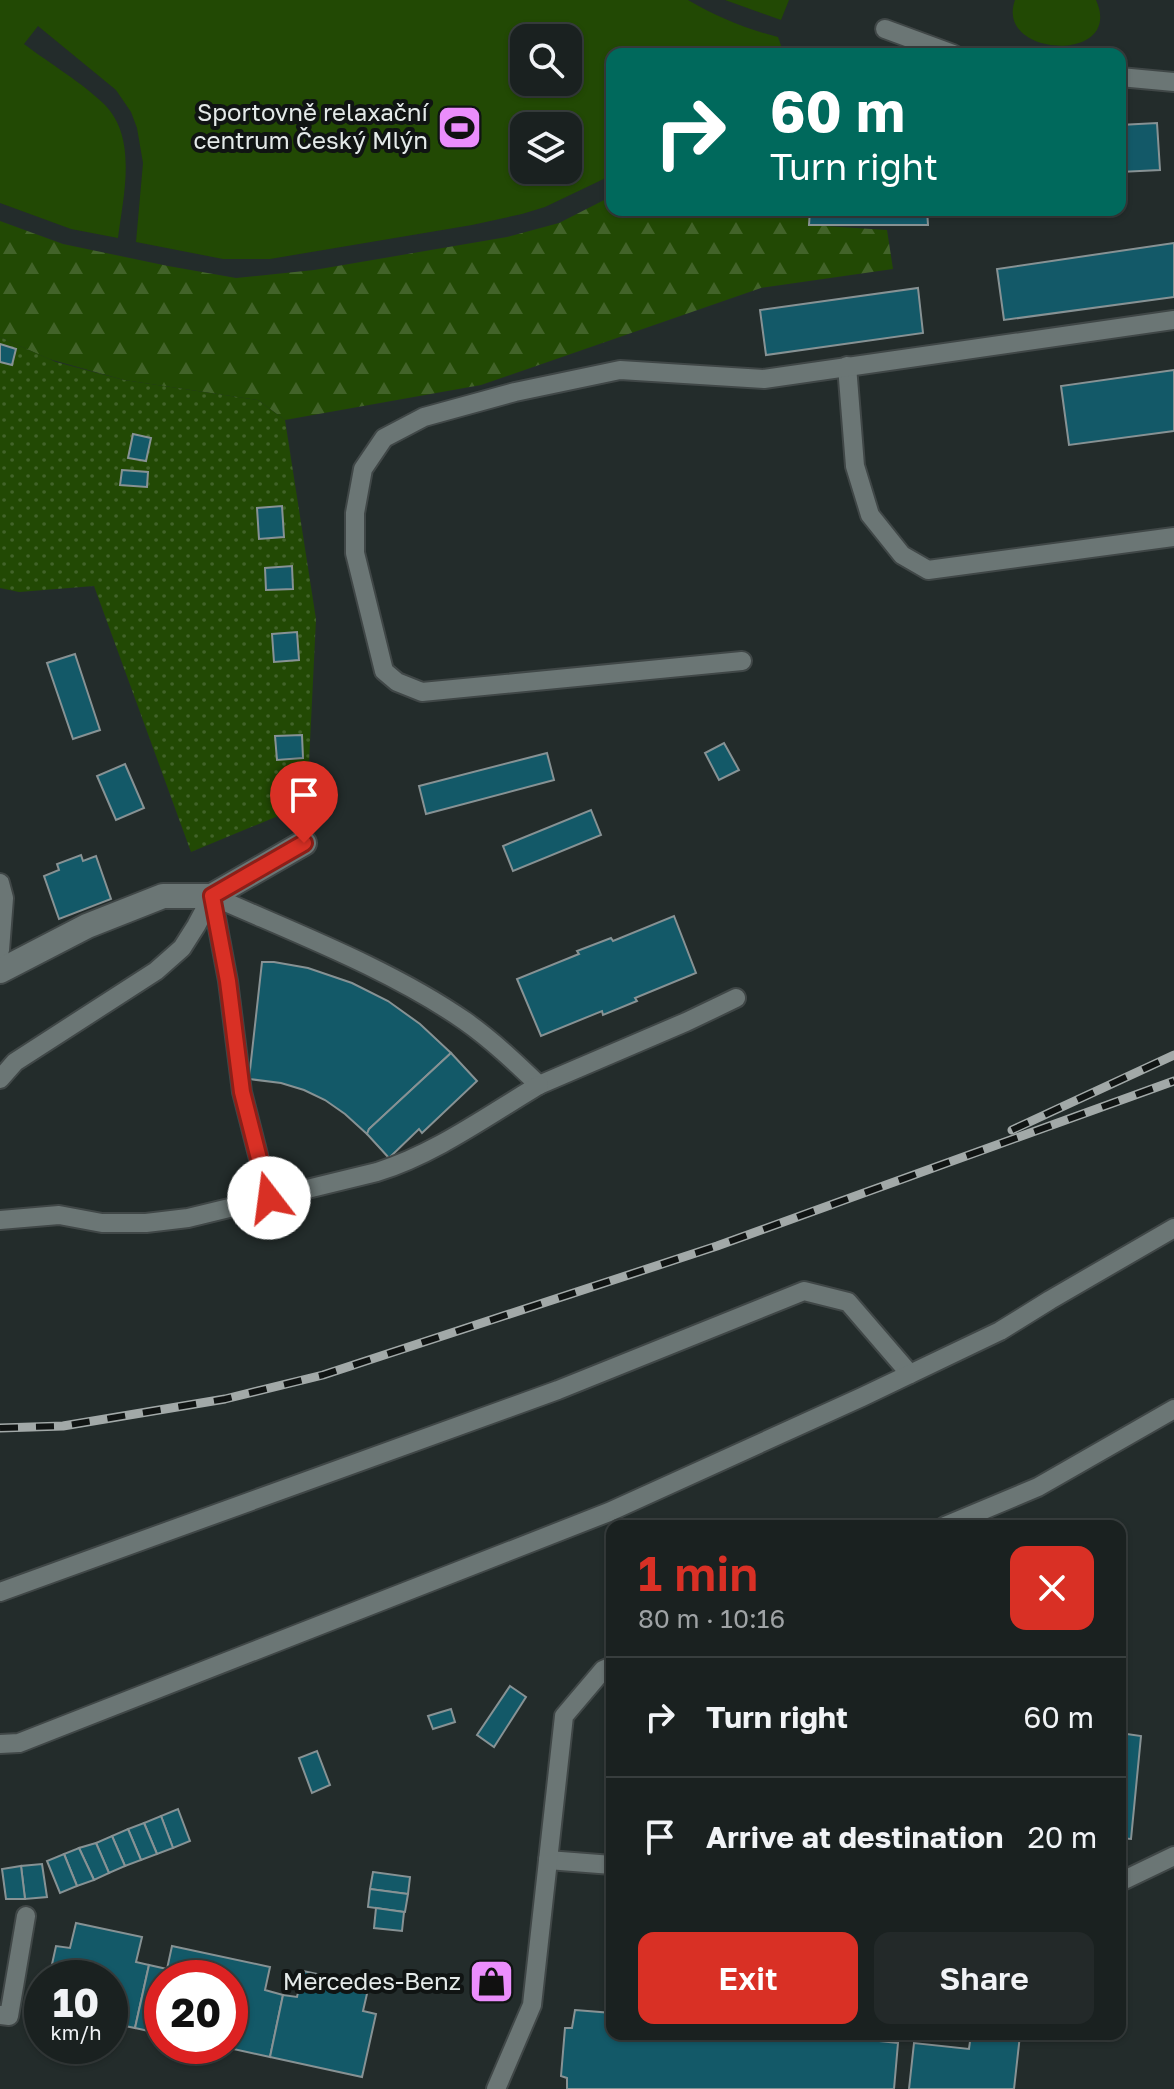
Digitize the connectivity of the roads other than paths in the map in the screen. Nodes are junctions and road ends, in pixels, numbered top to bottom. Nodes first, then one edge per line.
1 (885, 29) dead end
2 (937, 48) edge
3 (1126, 78) edge
4 (1174, 82) edge
5 (1174, 320) edge
6 (847, 366) junction
7 (1174, 537) edge
8 (742, 661) dead end
9 (304, 843) dead end
10 (0, 883) edge
11 (212, 896) junction
12 (0, 950) edge
13 (0, 971) edge
14 (736, 998) dead end
15 (0, 1079) edge
16 (539, 1085) junction
17 (269, 1198) junction
18 (0, 1220) edge
19 (1174, 1228) edge
20 (910, 1374) junction
21 (1174, 1409) edge
22 (959, 1520) edge
23 (0, 1592) edge
24 (606, 1669) edge
25 (0, 1744) edge
26 (1174, 1856) edge
27 (548, 1860) junction
28 (606, 1865) edge
29 (1126, 1879) edge
30 (26, 1916) dead end
31 (0, 2015) edge
32 (496, 2089) edge

1 - 2 lane
3 - 4 lane
5 - 6 lane
6 - 7 lane
6 - 8 lane
9 - 11 street
10 - 12 lane
11 - 13 street
11 - 15 lane
11 - 16 lane
11 - 17 lane
14 - 16 lane
16 - 17 lane
17 - 18 lane
19 - 20 lane
20 - 23 lane
20 - 25 lane
21 - 22 lane
24 - 27 lane
26 - 29 lane
27 - 28 lane
27 - 32 lane
30 - 31 lane

